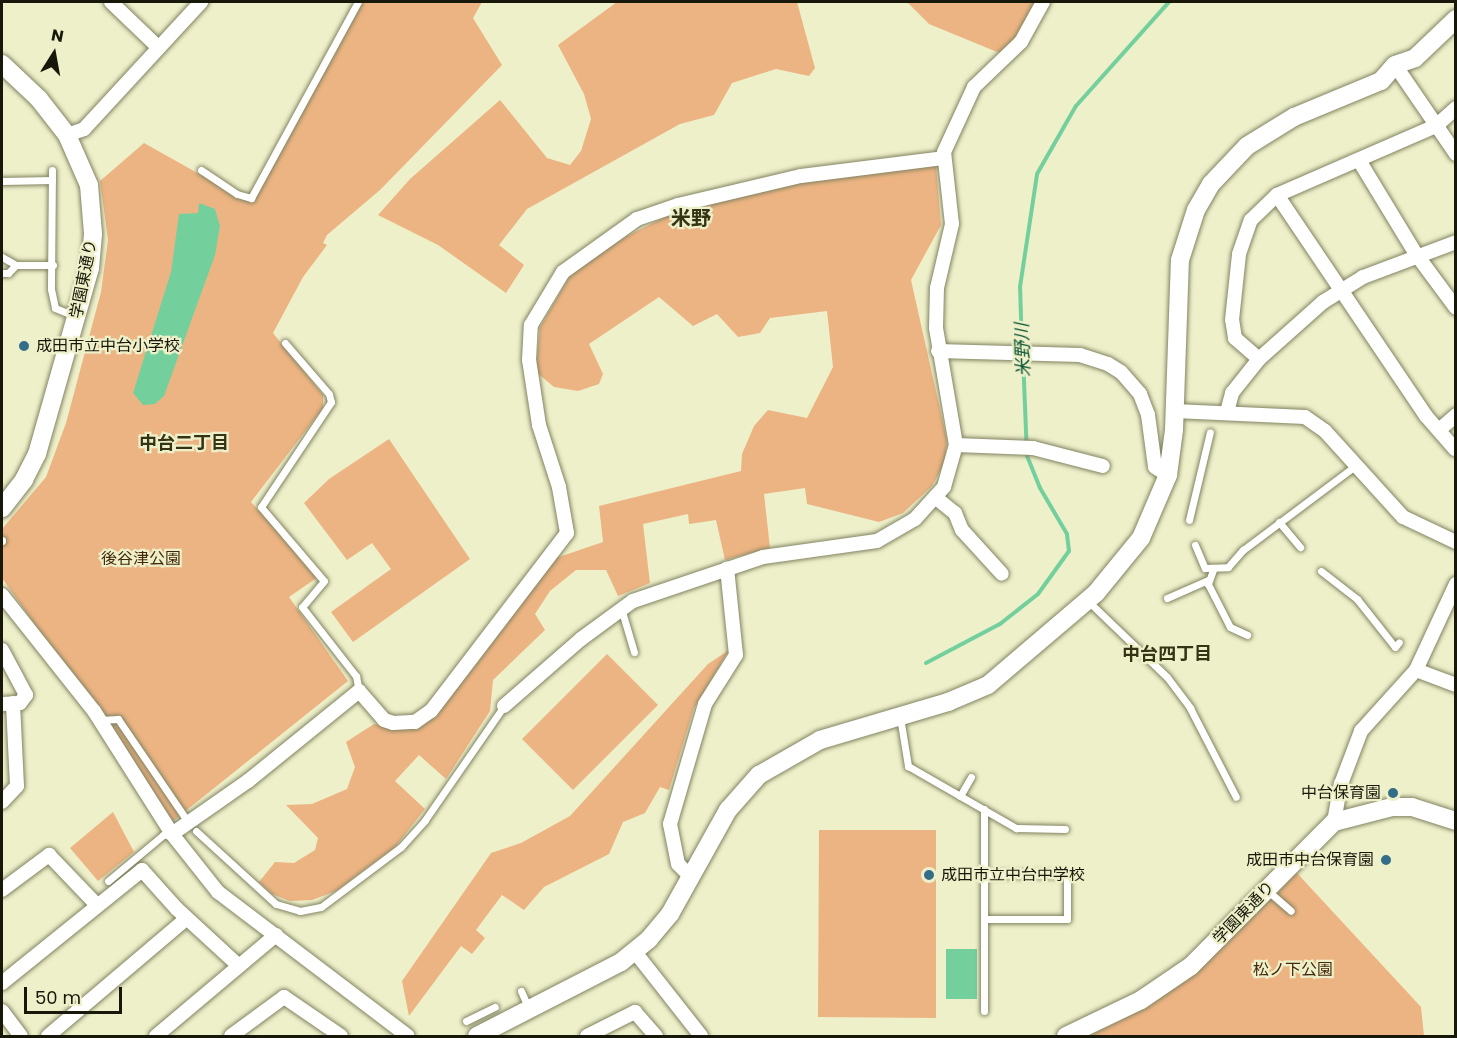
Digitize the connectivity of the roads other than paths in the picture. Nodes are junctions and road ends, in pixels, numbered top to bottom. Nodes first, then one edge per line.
1 (111, 2) edge
2 (201, 2) edge
3 (358, 2) edge
4 (1043, 2) edge
5 (1455, 19) edge
6 (158, 46) junction
7 (2, 64) edge
8 (1395, 65) junction
9 (1455, 108) edge
10 (1436, 126) junction
11 (67, 135) junction
12 (1455, 154) edge
13 (943, 158) junction
14 (1360, 162) junction
15 (52, 170) dead end
16 (201, 170) dead end
17 (52, 180) junction
18 (2, 181) edge
19 (1277, 195) junction
20 (1455, 242) edge
21 (1416, 254) junction
22 (2, 257) edge
23 (16, 265) junction
24 (53, 265) junction
25 (2, 273) edge
26 (1342, 288) junction
27 (1455, 308) edge
28 (77, 317) junction
29 (285, 343) dead end
30 (938, 351) junction
31 (1259, 358) junction
32 (1175, 411) junction
33 (1227, 412) junction
34 (1455, 415) edge
35 (1439, 430) junction
36 (1210, 432) dead end
37 (956, 445) junction
38 (1455, 449) edge
39 (1103, 466) dead end
40 (1355, 466) junction
41 (1168, 475) junction
42 (935, 497) junction
43 (2, 508) edge
44 (1189, 520) dead end
45 (1279, 522) junction
46 (1455, 542) edge
47 (1195, 545) dead end
48 (1300, 547) dead end
49 (726, 568) junction
50 (1213, 570) junction
51 (1321, 571) dead end
52 (1002, 574) dead end
53 (1208, 580) junction
54 (1455, 584) edge
55 (2, 595) edge
56 (1167, 598) dead end
57 (1087, 601) junction
58 (621, 608) junction
59 (1450, 611) edge
60 (1247, 635) dead end
61 (1399, 642) dead end
62 (2, 650) edge
63 (634, 652) dead end
64 (1416, 670) junction
65 (1455, 685) edge
66 (359, 690) junction
67 (7, 704) edge
68 (504, 706) joint
69 (900, 717) junction
70 (100, 720) junction
71 (971, 777) dead end
72 (960, 796) junction
73 (1236, 797) dead end
74 (2, 801) edge
75 (984, 809) junction
76 (186, 819) dead end
77 (1455, 821) edge
78 (1334, 822) junction
79 (1065, 829) dead end
80 (196, 831) dead end
81 (172, 834) junction
82 (984, 874) junction
83 (691, 876) junction
84 (108, 881) dead end
85 (2, 890) edge
86 (1267, 890) junction
87 (97, 905) junction
88 (1291, 911) dead end
89 (187, 918) junction
90 (984, 919) junction
91 (276, 935) junction
92 (635, 952) junction
93 (239, 966) junction
94 (2, 983) edge
95 (520, 991) dead end
96 (529, 1008) junction
97 (2, 1011) edge
98 (984, 1011) dead end
99 (388, 1024) junction
100 (487, 1026) edge
101 (21, 1036) edge
102 (48, 1036) edge
103 (156, 1036) edge
104 (231, 1036) edge
105 (341, 1036) edge
106 (381, 1036) edge
107 (408, 1036) edge
108 (587, 1036) edge
109 (656, 1036) edge
110 (701, 1036) edge
111 (1066, 1036) edge

1 - 6 street
2 - 6 street
3 - 16 lane
4 - 13 street
5 - 8 street
6 - 11 street
7 - 11 street, 学園東通り
8 - 10 street
8 - 32 street
9 - 10 street
10 - 12 street
10 - 14 street
11 - 28 street, 学園東通り
13 - 30 street
13 - 66 street
14 - 19 street
14 - 21 street
15 - 17 lane
17 - 18 lane
17 - 24 lane
19 - 26 street
19 - 31 street
20 - 21 street
21 - 26 street
21 - 27 street
22 - 23 lane
23 - 24 lane
23 - 25 lane
24 - 28 lane
26 - 31 street
26 - 35 street
28 - 43 street, 学園東通り
29 - 66 lane
30 - 37 street
30 - 41 street
31 - 33 street
32 - 33 street
32 - 41 street
33 - 40 street
34 - 35 street
35 - 38 street
36 - 44 lane
37 - 39 street
37 - 42 street
40 - 45 lane
40 - 46 street
41 - 57 street
42 - 49 street
42 - 52 street
45 - 48 lane
45 - 50 lane
47 - 50 lane
49 - 58 street
49 - 83 street
50 - 53 lane
51 - 61 lane
53 - 56 lane
53 - 60 lane
54 - 59 street
55 - 70 street
57 - 69 street
57 - 73 lane
58 - 63 lane
58 - 68 street
59 - 64 street
62 - 67 street
64 - 65 street
64 - 78 street
66 - 81 street
67 - 74 street
68 - 80 lane
69 - 72 lane
69 - 83 street
70 - 76 lane
70 - 81 street
71 - 72 lane
72 - 75 lane
75 - 79 lane
75 - 82 lane
77 - 78 street
78 - 86 street, 学園東通り
81 - 84 lane
81 - 91 street
82 - 90 lane
82 - 90 lane
83 - 92 street
85 - 87 street
86 - 88 lane
86 - 111 street, 学園東通り
87 - 89 street
87 - 94 street
89 - 93 street
89 - 102 street
90 - 98 lane
91 - 93 street
91 - 99 street
92 - 96 street
92 - 110 street
93 - 103 street
95 - 96 lane
96 - 100 street
97 - 101 street
99 - 106 street
99 - 107 street
100 - 100 lane
104 - 105 street
108 - 109 street

